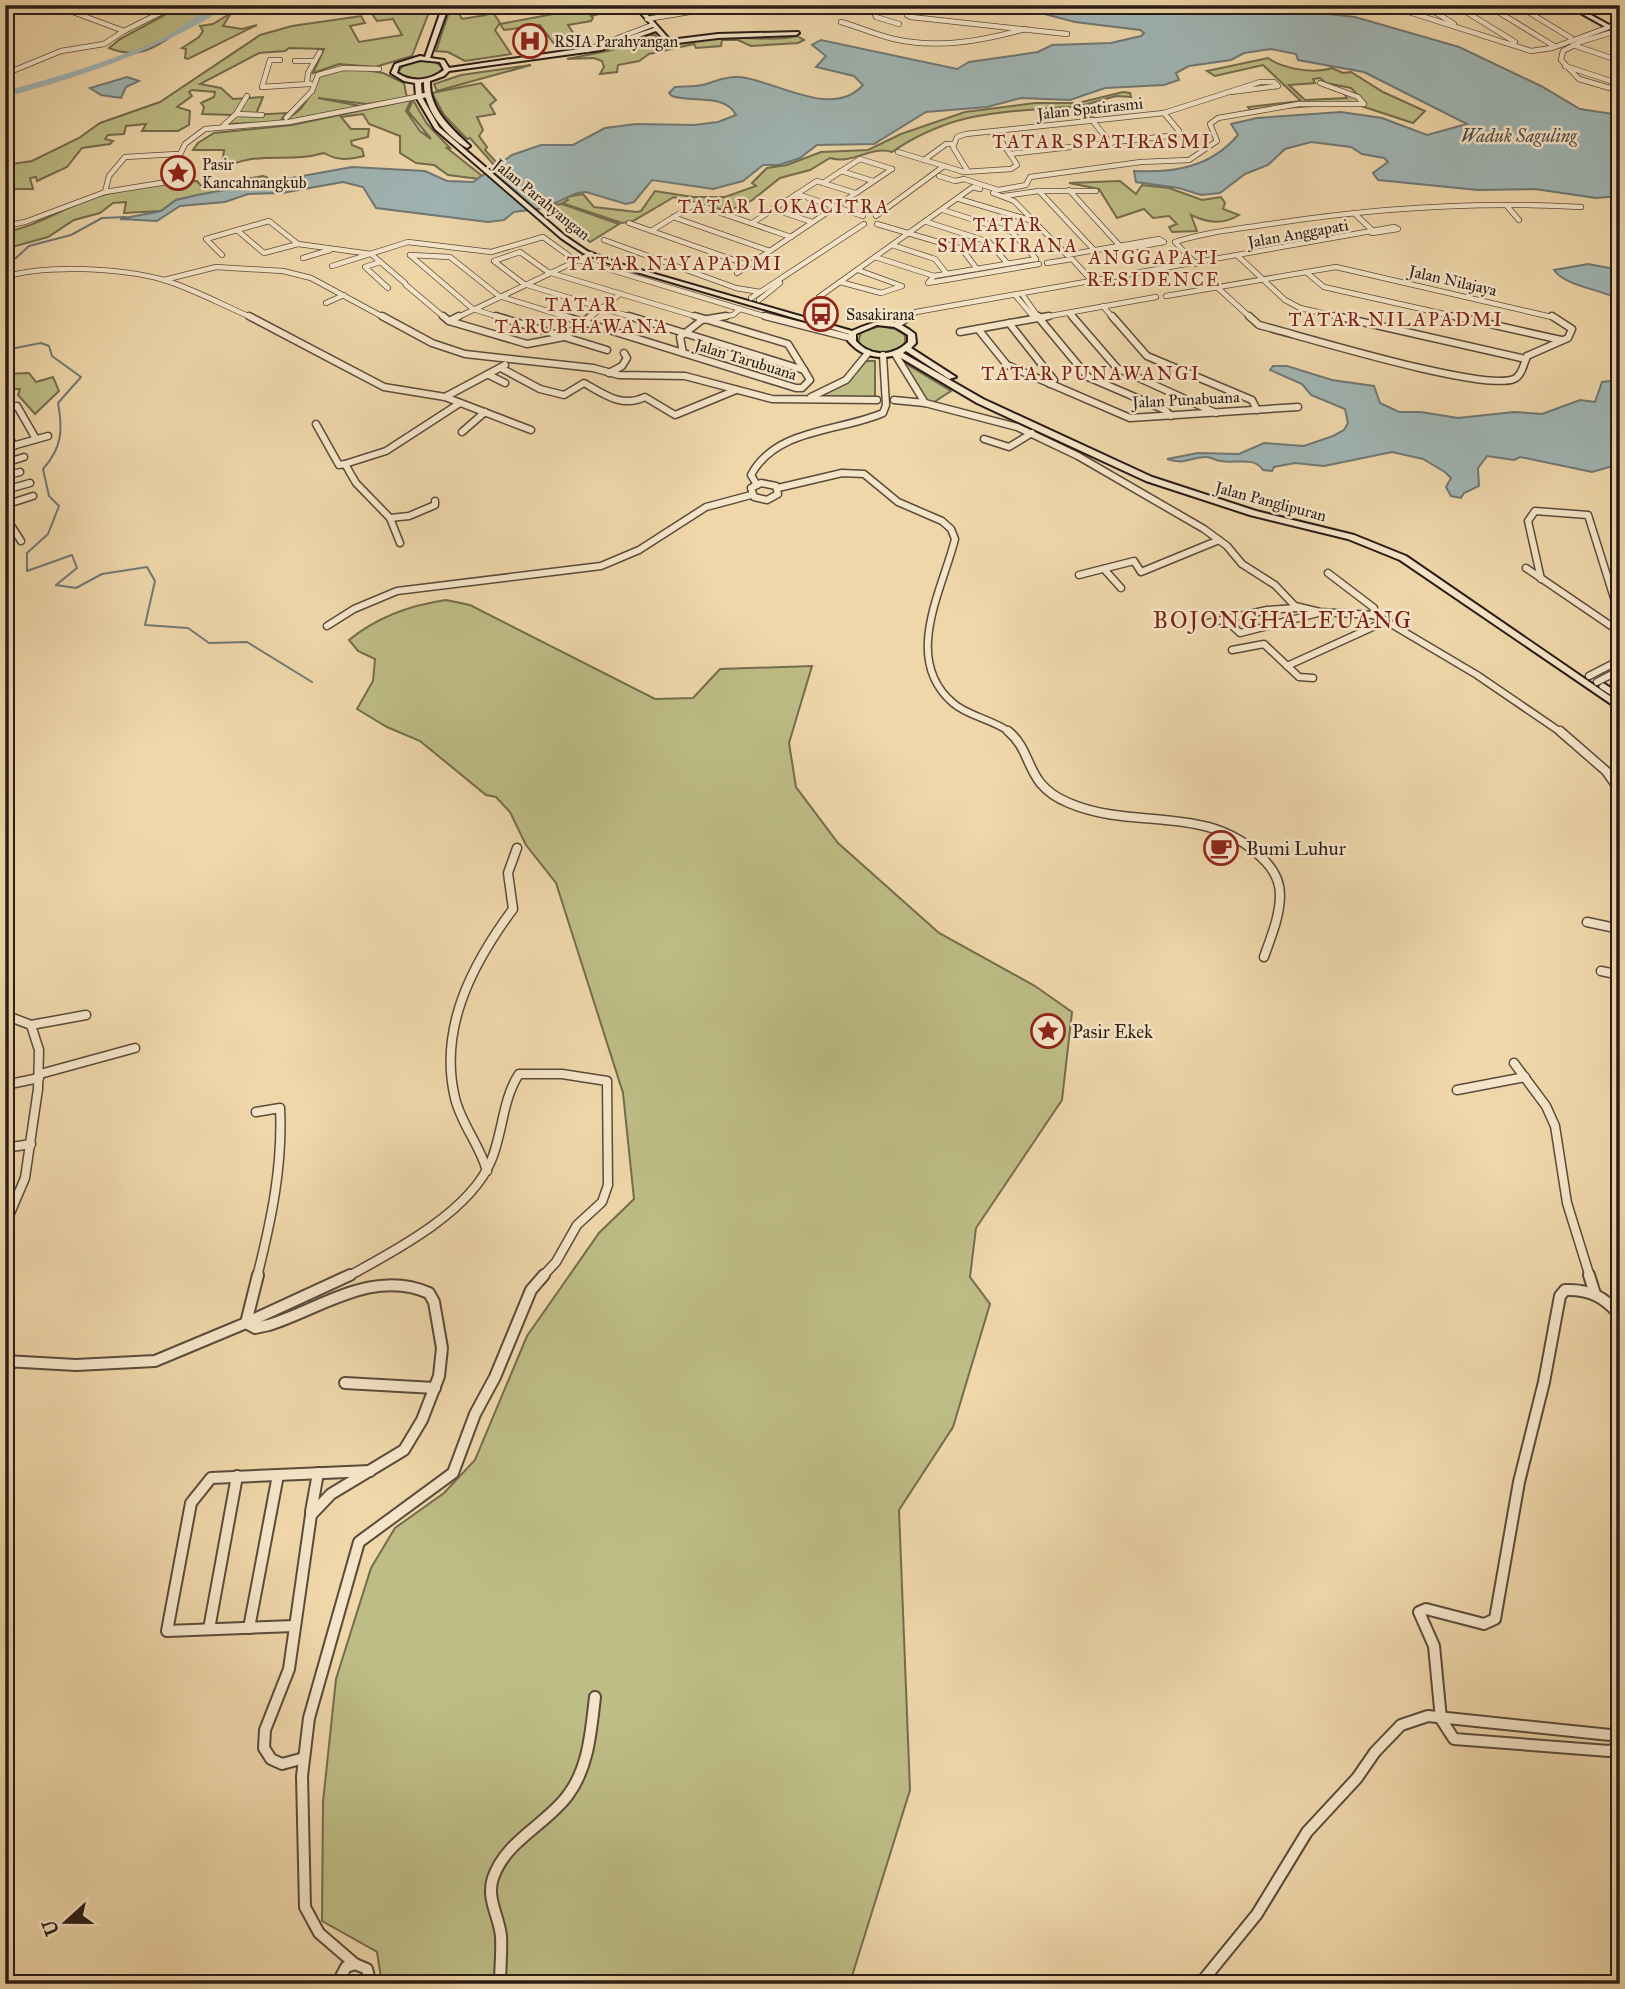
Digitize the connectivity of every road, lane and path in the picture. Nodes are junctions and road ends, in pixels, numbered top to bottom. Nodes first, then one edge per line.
1 (54, 5) edge
2 (147, 5) edge
3 (176, 5) edge
4 (438, 5) edge
5 (446, 5) edge
6 (636, 5) edge
7 (732, 5) edge
8 (871, 5) edge
9 (911, 5) edge
10 (1424, 5) edge
11 (1455, 5) edge
12 (1486, 5) edge
13 (1517, 5) edge
14 (1570, 5) edge
15 (1391, 6) edge
16 (713, 7) edge
17 (1461, 9) junction
18 (164, 12) junction
19 (1437, 13) junction
20 (647, 19) junction
21 (841, 22) dead end
22 (900, 24) dead end
23 (1605, 25) junction
24 (654, 27) junction
25 (1025, 29) junction
26 (1463, 30) junction
27 (1619, 30) edge
28 (124, 31) junction
29 (796, 33) dead end
30 (1067, 33) dead end
31 (1571, 38) junction
32 (1572, 45) junction
33 (1554, 46) junction
34 (1527, 50) junction
35 (320, 52) dead end
36 (424, 58) junction
37 (279, 60) dead end
38 (295, 61) dead end
39 (315, 61) junction
40 (1620, 61) edge
41 (1562, 65) junction
42 (379, 69) dead end
43 (447, 70) junction
44 (5, 75) edge
45 (418, 80) junction
46 (427, 80) junction
47 (1320, 83) dead end
48 (311, 84) junction
49 (1620, 84) edge
50 (1620, 91) edge
51 (1231, 92) junction
52 (247, 96) dead end
53 (423, 96) junction
54 (1164, 113) junction
55 (236, 114) junction
56 (262, 115) dead end
57 (286, 118) dead end
58 (1092, 120) junction
59 (223, 126) junction
60 (1001, 141) dead end
61 (953, 144) junction
62 (1111, 144) junction
63 (898, 152) dead end
64 (177, 154) junction
65 (1010, 154) junction
66 (924, 160) junction
67 (947, 167) junction
68 (841, 171) junction
69 (964, 172) junction
70 (939, 176) junction
71 (929, 180) junction
72 (873, 181) junction
73 (823, 183) junction
74 (1069, 190) junction
75 (1039, 191) junction
76 (1096, 191) dead end
77 (105, 192) junction
78 (855, 194) junction
79 (795, 195) junction
80 (1004, 196) junction
81 (959, 199) junction
82 (1492, 206) junction
83 (1507, 206) junction
84 (1581, 207) dead end
85 (834, 208) junction
86 (773, 209) junction
87 (943, 210) junction
88 (1354, 213) junction
89 (1497, 215) dead end
90 (876, 216) junction
91 (673, 217) junction
92 (862, 219) junction
93 (1519, 220) dead end
94 (813, 222) junction
95 (927, 222) junction
96 (1035, 222) junction
97 (629, 223) dead end
98 (752, 223) junction
99 (879, 223) junction
100 (5, 226) edge
101 (237, 230) junction
102 (651, 231) junction
103 (563, 233) junction
104 (912, 234) junction
105 (791, 237) junction
106 (1159, 239) dead end
107 (604, 240) dead end
108 (298, 244) junction
109 (892, 245) junction
110 (1121, 248) junction
111 (333, 249) junction
112 (1094, 250) junction
113 (770, 251) junction
114 (588, 253) junction
115 (370, 254) junction
116 (222, 255) dead end
117 (1241, 256) junction
118 (875, 257) junction
119 (303, 258) dead end
120 (575, 259) junction
121 (1037, 261) junction
122 (380, 262) junction
123 (1047, 263) dead end
124 (1007, 264) junction
125 (1196, 264) junction
126 (748, 265) junction
127 (332, 266) dead end
128 (976, 269) junction
129 (859, 270) junction
130 (548, 272) junction
131 (1306, 272) junction
132 (737, 273) dead end
133 (947, 274) junction
134 (663, 276) junction
135 (934, 276) junction
136 (5, 277) edge
137 (1266, 279) junction
138 (164, 280) junction
139 (1092, 281) junction
140 (841, 282) junction
141 (524, 284) junction
142 (388, 288) dead end
143 (1218, 288) junction
144 (620, 294) junction
145 (1018, 294) junction
146 (344, 295) junction
147 (499, 296) junction
148 (1166, 296) dead end
149 (756, 297) junction
150 (819, 297) dead end
151 (1156, 297) dead end
152 (326, 303) dead end
153 (1103, 306) junction
154 (474, 309) junction
155 (601, 309) junction
156 (740, 309) junction
157 (1069, 313) junction
158 (1039, 318) junction
159 (702, 320) junction
160 (449, 321) junction
161 (583, 322) junction
162 (1009, 323) junction
163 (403, 324) junction
164 (897, 325) junction
165 (978, 329) junction
166 (392, 330) dead end
167 (960, 332) dead end
168 (854, 333) junction
169 (685, 334) junction
170 (564, 337) junction
171 (1564, 341) junction
172 (907, 349) junction
173 (607, 350) dead end
174 (624, 353) dead end
175 (683, 353) junction
176 (868, 353) junction
177 (896, 353) junction
178 (883, 355) junction
179 (1526, 358) junction
180 (513, 359) junction
181 (501, 368) junction
182 (805, 370) junction
183 (609, 373) junction
184 (489, 375) junction
185 (505, 383) dead end
186 (1051, 384) junction
187 (736, 390) junction
188 (444, 397) junction
189 (809, 398) junction
190 (877, 400) dead end
191 (894, 400) dead end
192 (460, 403) junction
193 (925, 403) junction
194 (1298, 407) dead end
195 (5, 410) edge
196 (1257, 410) junction
197 (485, 412) junction
198 (1216, 413) junction
199 (1171, 416) junction
200 (316, 424) dead end
201 (5, 429) edge
202 (531, 430) dead end
203 (462, 432) dead end
204 (1032, 433) junction
205 (48, 436) dead end
206 (36, 439) junction
207 (984, 439) dead end
208 (14, 446) junction
209 (5, 448) edge
210 (24, 457) dead end
211 (5, 463) edge
212 (345, 464) junction
213 (20, 472) dead end
214 (5, 476) edge
215 (30, 483) dead end
216 (757, 485) junction
217 (778, 488) junction
218 (5, 490) edge
219 (751, 495) junction
220 (33, 496) dead end
221 (436, 501) dead end
222 (5, 505) edge
223 (5, 516) edge
224 (390, 518) junction
225 (1219, 540) junction
226 (21, 541) dead end
227 (400, 543) dead end
228 (1526, 568) dead end
229 (1104, 569) junction
230 (1328, 573) dead end
231 (1079, 575) dead end
232 (1541, 579) junction
233 (1121, 588) dead end
234 (1300, 608) junction
235 (1321, 612) junction
236 (1373, 615) junction
237 (1496, 616) junction
238 (1620, 617) edge
239 (1225, 620) junction
240 (1387, 621) junction
241 (1208, 623) dead end
242 (327, 626) dead end
243 (1620, 632) edge
244 (1232, 650) dead end
245 (1620, 660) edge
246 (1287, 666) junction
247 (1620, 670) edge
248 (1313, 678) dead end
249 (1593, 679) junction
250 (1620, 698) edge
251 (1620, 707) edge
252 (1620, 791) edge
253 (517, 848) dead end
254 (1587, 922) dead end
255 (1620, 929) edge
256 (1264, 957) dead end
257 (1601, 971) dead end
258 (1620, 975) edge
259 (86, 1015) dead end
260 (5, 1016) edge
261 (31, 1026) junction
262 (135, 1048) dead end
263 (1514, 1063) dead end
264 (39, 1075) junction
265 (1525, 1077) junction
266 (5, 1085) edge
267 (1457, 1090) dead end
268 (256, 1112) dead end
269 (31, 1144) junction
270 (5, 1148) edge
271 (487, 1171) junction
272 (5, 1225) edge
273 (1595, 1294) junction
274 (1620, 1315) edge
275 (246, 1323) junction
276 (8, 1361) edge
277 (5, 1373) edge
278 (345, 1383) dead end
279 (435, 1388) junction
280 (372, 1471) junction
281 (318, 1473) junction
282 (278, 1475) junction
283 (237, 1476) junction
284 (311, 1515) junction
285 (294, 1626) junction
286 (249, 1628) junction
287 (209, 1629) junction
288 (595, 1697) dead end
289 (1439, 1717) junction
290 (1620, 1736) edge
291 (1620, 1747) edge
292 (304, 1758) junction
293 (355, 1964) junction
294 (337, 1984) edge
295 (371, 1984) edge
296 (500, 1984) edge
297 (1200, 1984) edge

1 - 28 street
2 - 18 street
3 - 18 street
4 - 36 main road
5 - 36 main road
6 - 20 main road
7 - 16 street
8 - 22 street
9 - 25 street
10 - 19 street
11 - 17 street
12 - 17 street
12 - 33 street
13 - 31 street
14 - 23 main road
15 - 26 street
16 - 20 street
17 - 19 street
17 - 34 street
18 - 28 street
19 - 26 street
20 - 24 main road
21 - 25 street
23 - 27 main road
23 - 31 street
24 - 29 main road
24 - 43 main road
25 - 30 street
26 - 34 street
27 - 32 street
28 - 44 street
31 - 33 street
32 - 40 street
32 - 41 street
33 - 34 street
35 - 39 street
36 - 43 main road
36 - 45 main road
37 - 48 street
38 - 39 street
39 - 48 street
41 - 49 street
41 - 50 street
42 - 48 street
43 - 46 main road
45 - 46 main road
45 - 53 main road, Jalan Parahyangan
46 - 53 main road
47 - 70 street
48 - 57 street
51 - 51 street, Jalan Spatirasmi
51 - 54 street, Jalan Spatirasmi
52 - 55 street
53 - 59 street
53 - 103 main road, Jalan Parahyangan
54 - 58 street, Jalan Spatirasmi
54 - 62 street
55 - 56 street
55 - 59 street
58 - 61 street, Jalan Spatirasmi
58 - 62 street
59 - 64 street
60 - 65 street
61 - 66 street, Jalan Spatirasmi
61 - 69 street
62 - 65 street
63 - 66 street
64 - 77 street
64 - 77 street
65 - 69 street
66 - 67 street
67 - 69 street
67 - 70 street
67 - 71 street
68 - 72 street
68 - 72 street
68 - 73 street
70 - 71 street
71 - 90 street
72 - 78 street
73 - 78 street
73 - 79 street
74 - 75 street
74 - 76 street
74 - 110 street
75 - 80 street
75 - 112 street
77 - 100 street
78 - 85 street
79 - 85 street
79 - 86 street
80 - 81 street
80 - 96 street
81 - 87 street
81 - 96 street
82 - 83 street
82 - 88 street
82 - 89 street
83 - 84 street
83 - 93 street
85 - 92 street
85 - 94 street
86 - 94 street
86 - 98 street
87 - 95 street
87 - 121 street
88 - 117 street, Jalan Anggapati
88 - 125 street
90 - 92 street
90 - 99 street
91 - 98 street
91 - 102 street
91 - 113 street
92 - 99 street
92 - 149 street
94 - 105 street
95 - 104 street
95 - 124 street
96 - 112 street
97 - 102 street
98 - 105 street
99 - 104 street
101 - 108 street
101 - 108 street
101 - 116 street
102 - 126 street
103 - 114 main road, Jalan Parahyangan
103 - 134 main road, Jalan Parahyangan
104 - 109 street
104 - 128 street
105 - 113 street
106 - 110 street
107 - 149 street
108 - 111 street
109 - 118 street
109 - 133 street
110 - 112 street
111 - 115 street
111 - 119 street
113 - 126 street
114 - 120 street
114 - 134 main road, Jalan Parahyangan
115 - 120 street
115 - 122 street
115 - 127 street
117 - 125 street, Jalan Anggapati
117 - 137 street
118 - 129 street
118 - 135 street
120 - 130 street
120 - 156 street
121 - 124 street
121 - 135 street
122 - 142 street
122 - 160 street
123 - 139 street
124 - 128 street
125 - 139 street, Jalan Anggapati
126 - 132 street
128 - 133 street
129 - 140 street
129 - 140 street
130 - 141 street
130 - 141 street
130 - 144 street
131 - 137 street, Jalan Nilajaya
131 - 171 street
131 - 171 street, Jalan Nilajaya
133 - 135 street
134 - 149 main road, Jalan Parahyangan
134 - 168 main road, Jalan Parahyangan
136 - 138 street
137 - 143 street, Jalan Nilajaya
137 - 179 street
138 - 146 street
138 - 188 street
139 - 145 street, Jalan Anggapati
140 - 150 street
141 - 147 street
141 - 155 street
143 - 148 street, Jalan Nilajaya
143 - 179 street
144 - 155 street
144 - 159 street
145 - 158 street
145 - 164 street, Jalan Anggapati
146 - 152 street
146 - 163 street
147 - 154 street
147 - 154 street
147 - 161 street, Jalan Tarubuana
149 - 168 main road, Jalan Parahyangan
151 - 153 street
153 - 157 street
153 - 196 street
154 - 160 street
154 - 170 street
155 - 161 street
155 - 169 street
156 - 159 street
156 - 168 street
157 - 158 street
157 - 198 street
158 - 162 street
158 - 199 street
159 - 169 street
159 - 182 street
160 - 170 street
161 - 170 street
161 - 175 street, Jalan Tarubuana
162 - 165 street
162 - 186 street
163 - 166 street
163 - 180 street
164 - 168 main road
164 - 172 main road
165 - 167 street
165 - 186 street, Jalan Punabuana
168 - 176 main road
169 - 175 street
169 - 182 street
170 - 173 street
171 - 179 street
172 - 177 main road
172 - 237 main road, Jalan Panglipuran
174 - 183 street
175 - 182 street, Jalan Tarubuana
176 - 178 main road
176 - 189 street
177 - 178 main road
177 - 193 street
177 - 237 main road, Jalan Panglipuran
178 - 216 street
180 - 181 street
180 - 183 street
181 - 184 street
181 - 187 street
183 - 187 street
184 - 185 street
184 - 188 street
186 - 199 street, Jalan Punabuana
187 - 189 street
188 - 192 street
189 - 190 street
191 - 193 street
192 - 197 street
192 - 212 street
193 - 204 street
194 - 196 street, Jalan Punabuana
195 - 206 street
196 - 198 street, Jalan Punabuana
197 - 202 street
197 - 203 street
198 - 199 street, Jalan Punabuana
200 - 212 street
201 - 208 street
204 - 207 street
204 - 225 street
205 - 206 street
206 - 208 street
208 - 209 street
210 - 211 street
212 - 224 street
213 - 214 street
215 - 218 street
216 - 217 street
216 - 219 street
217 - 219 street
217 - 256 street
219 - 242 street
220 - 222 street
221 - 224 street
223 - 226 street
224 - 227 street
225 - 229 street
225 - 234 street
228 - 232 street
229 - 231 street
229 - 233 street
230 - 236 street
232 - 238 street
232 - 243 street
234 - 235 street
234 - 239 street
235 - 236 street
235 - 239 street
236 - 240 street
237 - 249 main road, Jalan Panglipuran
237 - 251 main road, Jalan Panglipuran
239 - 241 street
240 - 246 street
240 - 252 street
244 - 246 street
245 - 249 street
246 - 248 street
247 - 249 street
249 - 250 main road, Jalan Panglipuran
253 - 271 street
254 - 255 street
257 - 258 street
259 - 261 street
260 - 261 street
261 - 264 street
262 - 264 street
263 - 265 street
264 - 266 street
264 - 269 street
265 - 267 street
265 - 273 street
268 - 275 street
269 - 270 street
269 - 272 street
271 - 275 street
271 - 292 street
273 - 274 street
273 - 289 street
275 - 276 street
275 - 279 street
276 - 277 street
278 - 279 street
279 - 280 street
280 - 281 street
280 - 284 street
281 - 282 street
281 - 284 street
282 - 283 street
282 - 286 street
283 - 287 street
283 - 287 street
284 - 285 street
285 - 286 street
285 - 292 street
286 - 287 street
288 - 296 street
289 - 290 street
289 - 291 street
289 - 297 street
292 - 293 street
293 - 294 street
293 - 295 street

